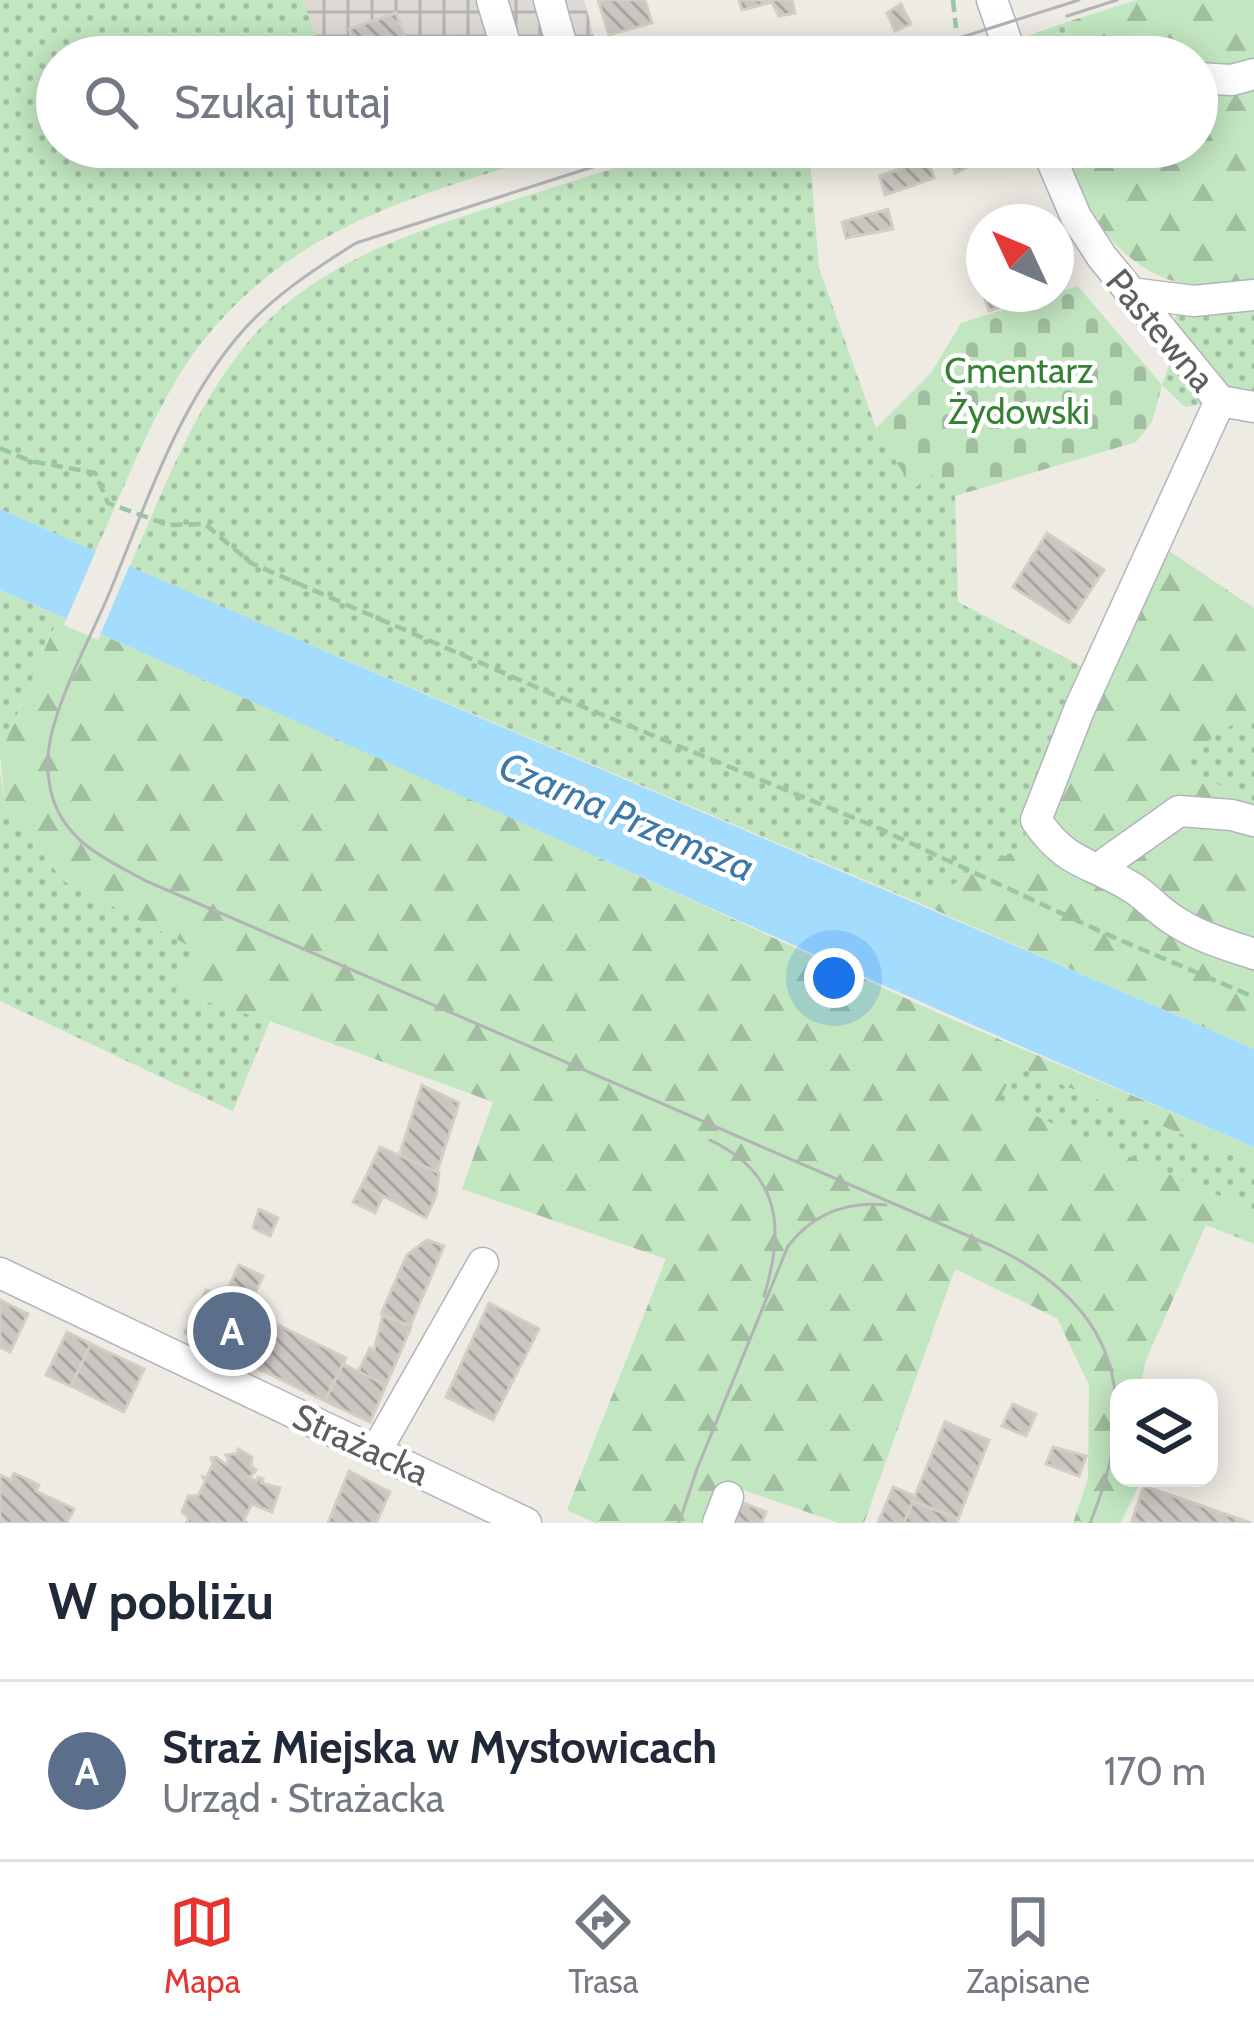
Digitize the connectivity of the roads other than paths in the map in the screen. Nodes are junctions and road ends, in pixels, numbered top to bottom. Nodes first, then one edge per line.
1 (534, 0) edge
2 (550, 0) edge
3 (992, 0) edge
4 (494, 6) edge
5 (503, 36) edge
6 (559, 36) edge
7 (1005, 36) edge
8 (1254, 74) edge
9 (1218, 79) edge
10 (1055, 168) edge
11 (1130, 292) junction
12 (1254, 295) edge
13 (1220, 401) junction
14 (1254, 406) edge
15 (1254, 821) edge
16 (1104, 872) junction
17 (1254, 954) edge
18 (483, 1263) dead end
19 (0, 1273) edge
20 (376, 1451) junction
21 (526, 1523) edge

1 - 4 street
2 - 6 street
3 - 7 street
4 - 5 street
8 - 9 street
10 - 11 street, Pastewna
11 - 12 street
11 - 13 street, Pastewna
13 - 14 street
13 - 16 street, Pastewna
15 - 16 street
16 - 17 street
18 - 20 street
19 - 20 street, Strażacka
20 - 21 street, Strażacka

